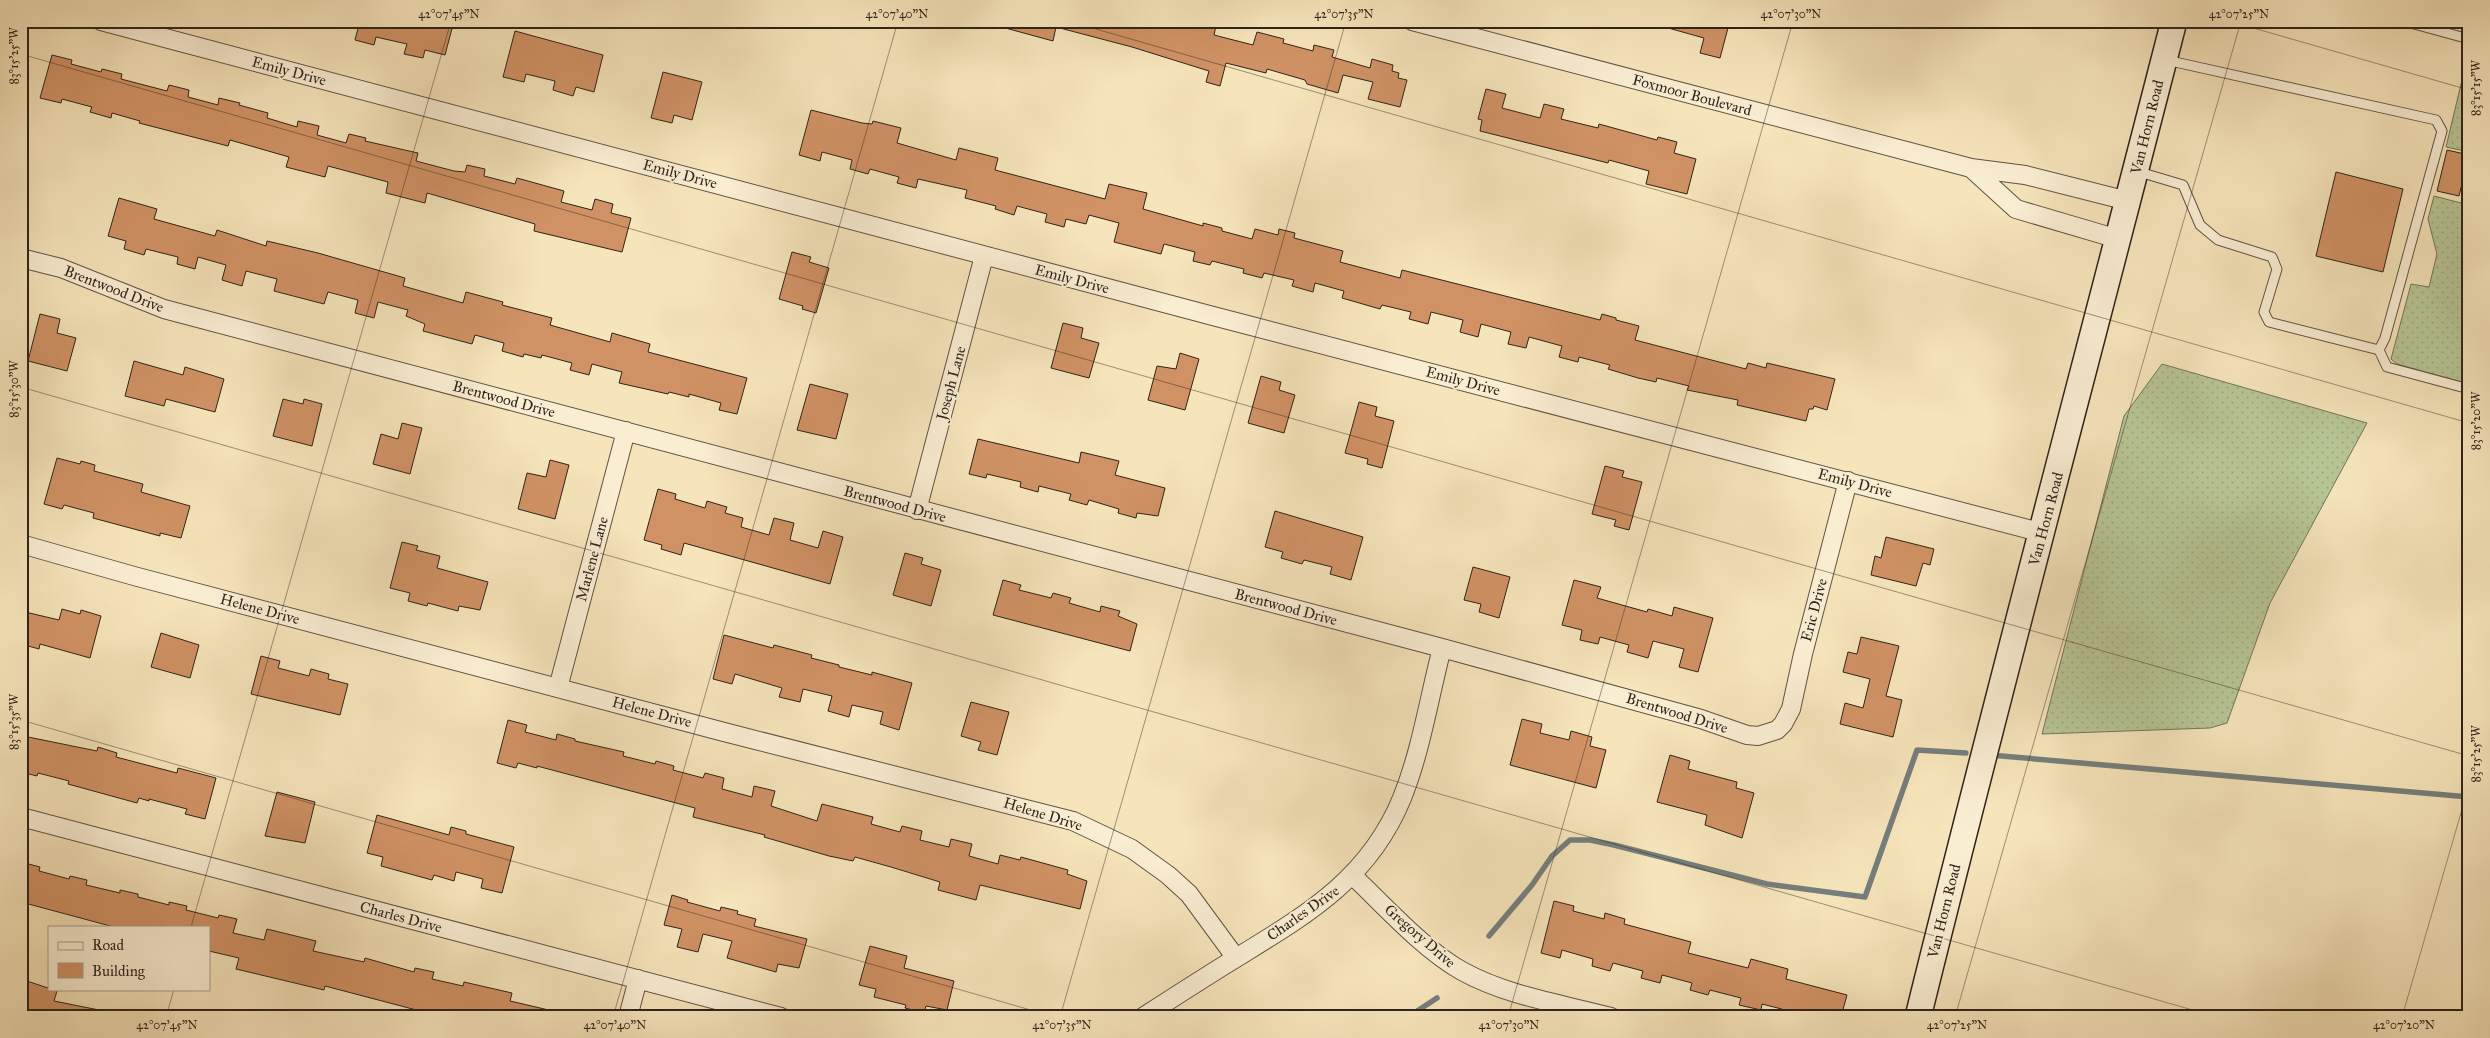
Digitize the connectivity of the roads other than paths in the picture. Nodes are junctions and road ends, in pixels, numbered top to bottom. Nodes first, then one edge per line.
1 (101, 21) edge
2 (1412, 21) edge
3 (2174, 21) edge
4 (2403, 21) edge
5 (2469, 39) edge
6 (2164, 59) junction
7 (1971, 168) junction
8 (2135, 171) junction
9 (2128, 201) junction
10 (2118, 239) junction
11 (984, 256) junction
12 (21, 258) edge
13 (2379, 350) junction
14 (2469, 389) edge
15 (626, 431) junction
16 (1848, 481) junction
17 (917, 510) junction
18 (2043, 533) junction
19 (21, 544) edge
20 (1442, 648) junction
21 (558, 688) junction
22 (1771, 732) joint
23 (21, 817) edge
24 (1353, 876) junction
25 (1236, 958) junction
26 (638, 979) junction
27 (628, 1017) edge
28 (781, 1017) edge
29 (1143, 1017) edge
30 (1611, 1017) edge
31 (1918, 1017) edge

1 - 11 street, Emily Drive
2 - 7 street, Foxmoor Boulevard
3 - 6 main road, Van Horn Road
4 - 5 lane
6 - 8 main road, Van Horn Road
6 - 13 lane
7 - 9 street, Foxmoor Boulevard
7 - 10 street, Foxmoor Boulevard
8 - 9 main road, Van Horn Road
8 - 13 lane
9 - 10 main road, Van Horn Road
10 - 18 main road, Van Horn Road
11 - 16 street, Emily Drive
11 - 17 street, Joseph Lane
12 - 15 street, Brentwood Drive
13 - 14 lane
15 - 17 street, Brentwood Drive
15 - 21 street, Marlene Lane
16 - 18 street, Emily Drive
16 - 22 street, Eric Drive
17 - 20 street, Brentwood Drive
18 - 31 main road, Van Horn Road
19 - 21 street, Helene Drive
20 - 22 street, Brentwood Drive
20 - 24 street, Charles Drive
21 - 25 street, Helene Drive
23 - 26 street, Charles Drive
24 - 25 street, Charles Drive
24 - 30 street, Gregory Drive
25 - 29 street, Charles Drive
26 - 27 street
26 - 28 street, Charles Drive

